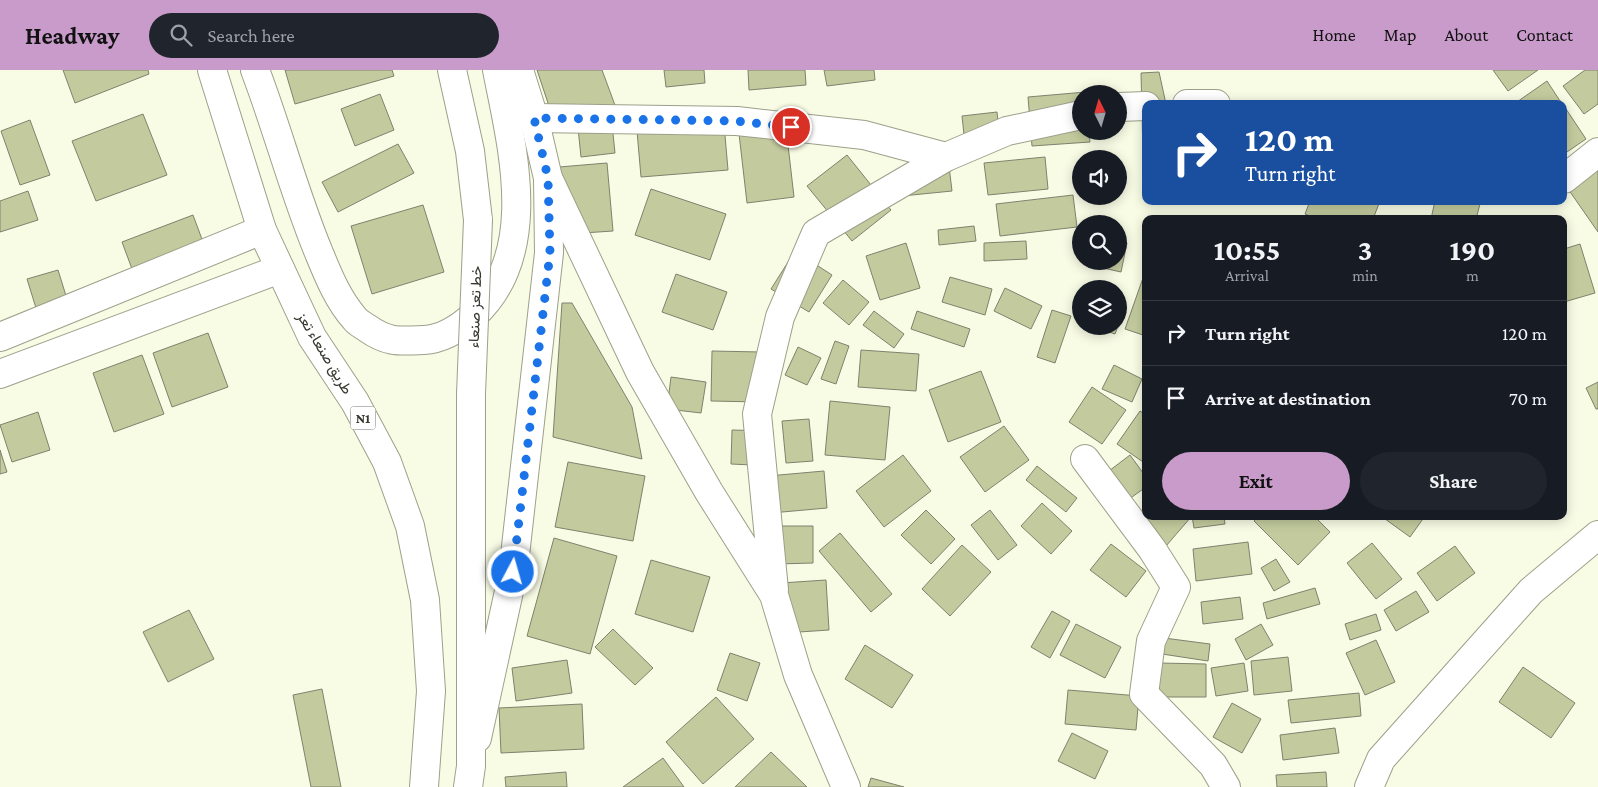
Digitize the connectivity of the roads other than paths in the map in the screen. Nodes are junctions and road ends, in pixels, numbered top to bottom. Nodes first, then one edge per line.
1 (212, 70) edge
2 (256, 70) edge
3 (452, 70) edge
4 (496, 70) edge
5 (519, 70) edge
6 (1142, 106) edge
7 (1128, 107) edge
8 (1072, 117) edge
9 (534, 118) junction
10 (1598, 152) edge
11 (946, 157) junction
12 (1567, 177) edge
13 (548, 178) junction
14 (262, 230) junction
15 (280, 269) junction
16 (0, 337) edge
17 (0, 374) edge
18 (1085, 459) dead end
19 (1598, 534) edge
20 (774, 595) junction
21 (469, 776) edge
22 (424, 787) edge
23 (846, 787) edge
24 (1226, 787) edge
25 (1369, 787) edge

1 - 14 main road, طريق صنعاء تعز / N1
2 - 4 main road
3 - 21 main road, خط تعز صنعاء, bridge
5 - 9 main road
6 - 7 main road
8 - 11 main road
9 - 11 main road
9 - 13 main road
10 - 12 main road
11 - 20 main road
13 - 20 main road
13 - 21 main road
14 - 15 main road, طريق صنعاء تعز / N1
14 - 16 main road
15 - 17 main road
15 - 22 main road, طريق صنعاء تعز / N1
18 - 24 main road
19 - 25 main road
20 - 23 main road

